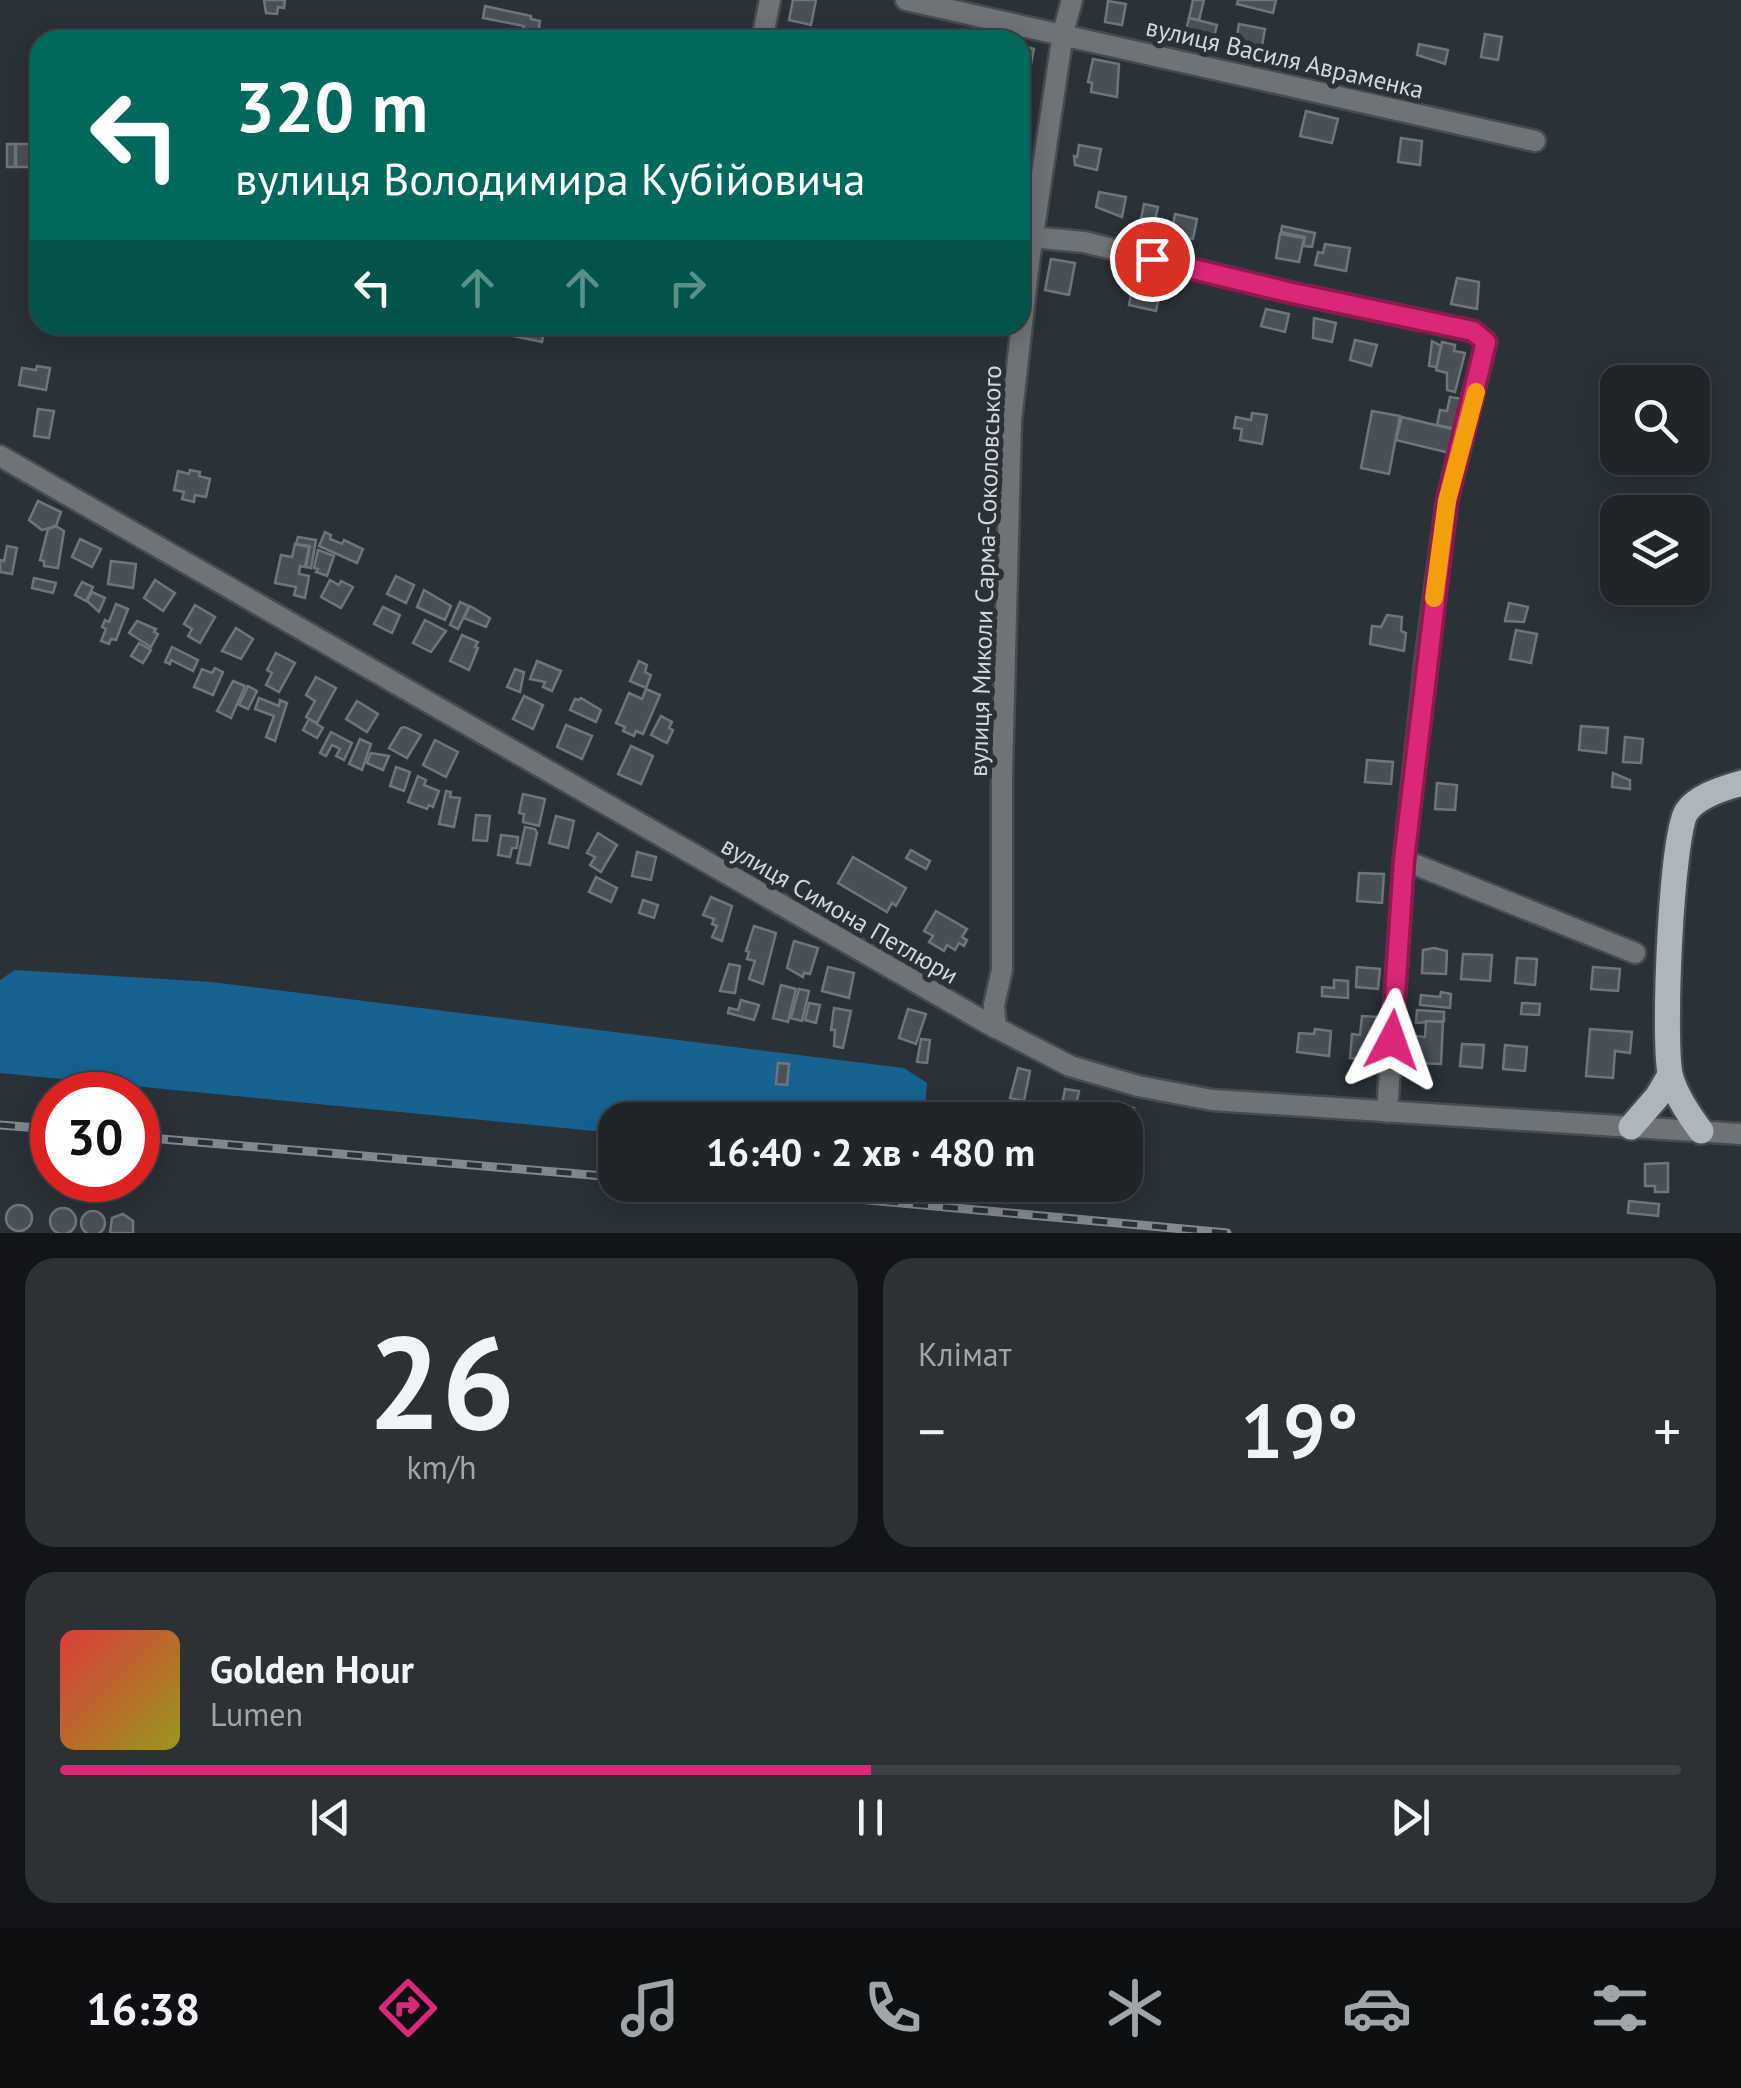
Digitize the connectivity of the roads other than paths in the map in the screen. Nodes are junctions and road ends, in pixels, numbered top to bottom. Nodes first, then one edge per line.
1 (770, 0) edge
2 (906, 0) edge
3 (1072, 0) edge
4 (764, 30) edge
5 (1063, 33) junction
6 (1535, 141) dead end
7 (1030, 215) edge
8 (1030, 237) edge
9 (1018, 335) edge
10 (0, 456) edge
11 (1741, 786) edge
12 (1404, 860) junction
13 (1634, 953) dead end
14 (996, 1028) junction
15 (1670, 1075) junction
16 (1387, 1112) junction
17 (1631, 1127) junction
18 (1702, 1131) junction
19 (1741, 1134) edge

1 - 4 street
2 - 5 street, вулиця Василя Авраменка
3 - 5 street, вулиця Миколи Сарма-Соколовського
5 - 6 street, вулиця Василя Авраменка
5 - 7 street, вулиця Миколи Сарма-Соколовського
8 - 12 street
9 - 14 street, вулиця Миколи Сарма-Соколовського
10 - 14 street, вулиця Симона Петлюри
11 - 15 main road
12 - 13 street
12 - 16 street
14 - 16 street, вулиця Симона Петлюри
15 - 17 main road
15 - 18 main road
16 - 17 street, вулиця Симона Петлюри
17 - 18 street, вулиця Симона Петлюри
18 - 19 street, вулиця Симона Петлюри

